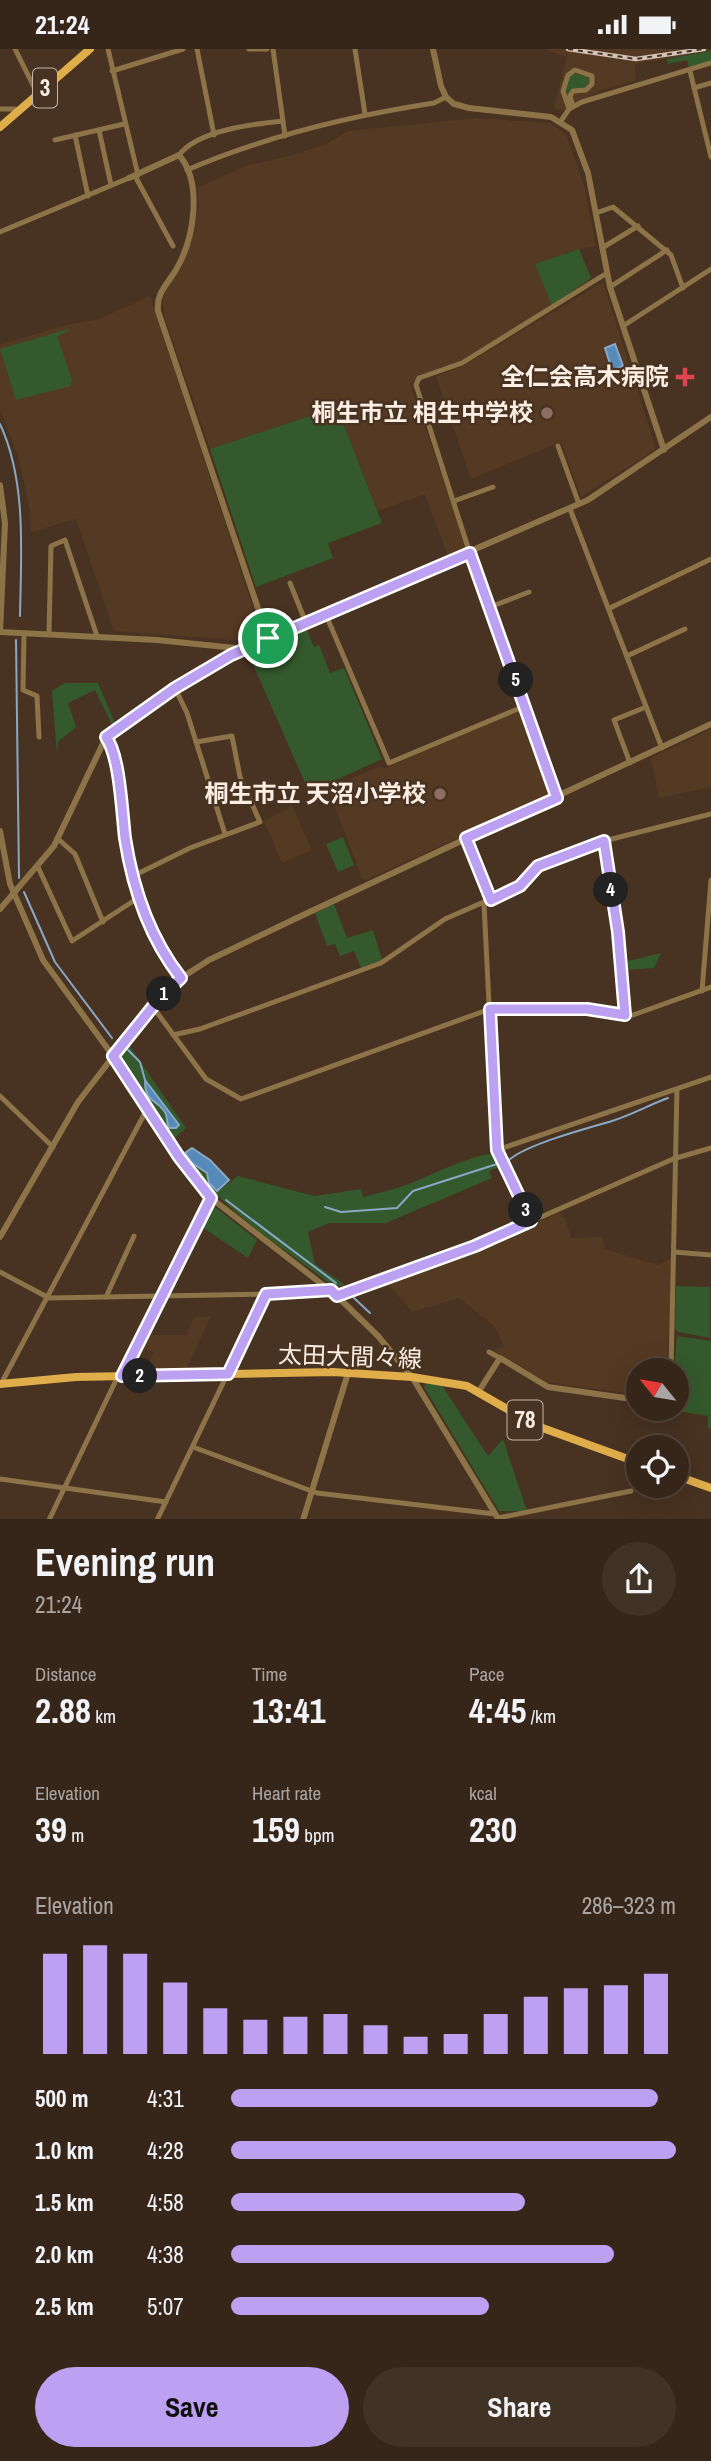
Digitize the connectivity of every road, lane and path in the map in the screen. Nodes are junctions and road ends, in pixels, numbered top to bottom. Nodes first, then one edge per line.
1 (15, 49) edge
2 (90, 49) edge
3 (108, 49) edge
4 (183, 49) edge
5 (197, 49) edge
6 (249, 49) edge
7 (267, 49) edge
8 (273, 49) edge
9 (355, 49) edge
10 (433, 49) edge
11 (711, 63) edge
12 (112, 71) junction
13 (690, 71) junction
14 (711, 83) edge
15 (694, 89) junction
16 (38, 95) junction
17 (446, 97) junction
18 (571, 107) junction
19 (0, 110) edge
20 (18, 112) junction
21 (365, 114) junction
22 (283, 121) junction
23 (561, 121) junction
24 (124, 124) junction
25 (0, 127) edge
26 (99, 130) junction
27 (75, 135) junction
28 (214, 135) junction
29 (285, 136) junction
30 (55, 140) dead end
31 (179, 155) junction
32 (711, 156) edge
33 (187, 170) junction
34 (134, 176) junction
35 (111, 185) junction
36 (88, 196) junction
37 (596, 213) junction
38 (638, 226) junction
39 (0, 232) edge
40 (173, 246) dead end
41 (603, 248) junction
42 (667, 250) junction
43 (711, 269) edge
44 (607, 273) junction
45 (610, 287) junction
46 (683, 288) junction
47 (623, 326) junction
48 (711, 418) edge
49 (558, 446) dead end
50 (664, 450) junction
51 (0, 485) edge
52 (494, 487) dead end
53 (454, 501) junction
54 (579, 504) junction
55 (570, 509) junction
56 (470, 553) junction
57 (711, 559) edge
58 (290, 583) dead end
59 (528, 592) dead end
60 (489, 607) junction
61 (610, 608) junction
62 (326, 615) junction
63 (306, 623) junction
64 (685, 629) dead end
65 (0, 632) edge
66 (24, 633) junction
67 (49, 634) junction
68 (97, 636) junction
69 (268, 638) junction
70 (245, 649) junction
71 (627, 656) junction
72 (175, 688) junction
73 (525, 706) junction
74 (646, 707) junction
75 (711, 724) edge
76 (39, 737) dead end
77 (106, 737) junction
78 (196, 742) junction
79 (662, 748) junction
80 (631, 764) junction
81 (557, 798) junction
82 (711, 814) edge
83 (0, 831) edge
84 (225, 834) junction
85 (57, 838) junction
86 (466, 838) junction
87 (604, 841) junction
88 (1, 850) edge
89 (38, 867) junction
90 (133, 876) junction
91 (711, 880) edge
92 (14, 894) junction
93 (138, 898) junction
94 (491, 900) junction
95 (484, 904) junction
96 (0, 909) edge
97 (103, 922) junction
98 (181, 978) junction
99 (711, 987) edge
100 (702, 991) junction
101 (153, 1007) junction
102 (490, 1009) junction
103 (625, 1015) junction
104 (173, 1035) junction
105 (113, 1056) junction
106 (711, 1077) edge
107 (677, 1089) junction
108 (0, 1096) edge
109 (147, 1109) junction
110 (53, 1147) junction
111 (711, 1148) edge
112 (497, 1150) junction
113 (676, 1157) junction
114 (211, 1198) junction
115 (531, 1221) junction
116 (134, 1236) dead end
117 (0, 1237) edge
118 (674, 1252) junction
119 (711, 1255) edge
120 (0, 1272) edge
121 (331, 1290) junction
122 (266, 1294) junction
123 (161, 1296) junction
124 (337, 1296) junction
125 (45, 1297) junction
126 (106, 1297) junction
127 (489, 1352) dead end
128 (500, 1358) junction
129 (671, 1358) edge
130 (348, 1373) junction
131 (228, 1374) junction
132 (120, 1376) junction
133 (412, 1377) junction
134 (0, 1384) edge
135 (479, 1391) junction
136 (626, 1398) edge
137 (193, 1447) junction
138 (626, 1458) edge
139 (0, 1479) edge
140 (689, 1480) edge
141 (711, 1488) edge
142 (64, 1490) junction
143 (312, 1492) junction
144 (626, 1492) edge
145 (166, 1502) junction
146 (456, 1512) junction
147 (497, 1517) edge
148 (50, 1519) edge
149 (158, 1519) edge
150 (303, 1519) edge
151 (454, 1519) edge

1 - 16 street
2 - 16 main road, 3
3 - 12 street
4 - 12 street
5 - 28 street
6 - 7 street
8 - 22 street
9 - 21 street
10 - 17 street
11 - 13 street
12 - 24 street
13 - 15 street
13 - 18 street
14 - 15 street
15 - 32 street
16 - 20 main road, 3
17 - 21 street
17 - 23 street
18 - 18 street
18 - 23 street
19 - 20 street
20 - 25 main road, 3
21 - 29 street
22 - 28 street
22 - 29 street
23 - 37 street
24 - 26 street
24 - 34 street
26 - 27 street
26 - 35 street
27 - 30 street
27 - 36 street
28 - 31 street
29 - 33 street
31 - 33 street
31 - 34 street
33 - 69 street
34 - 35 street
34 - 40 street
35 - 36 street
36 - 39 street
37 - 38 street
37 - 41 street
38 - 41 street
38 - 42 street
41 - 44 street
42 - 45 street
42 - 46 street
43 - 46 street
44 - 45 street
44 - 53 street
45 - 47 street
46 - 47 street
47 - 50 street
48 - 50 street
49 - 54 street
50 - 54 street
51 - 65 street
52 - 53 street
53 - 56 street
54 - 55 street
55 - 56 street
55 - 61 street
56 - 60 street
56 - 62 street
57 - 61 street
58 - 63 street
59 - 60 street
60 - 73 street
61 - 71 street
62 - 63 street
62 - 73 street
63 - 69 street
64 - 71 street
65 - 66 street
66 - 67 street
66 - 76 street
67 - 68 street
67 - 68 street
68 - 70 street
69 - 70 street
70 - 72 street
71 - 74 street
72 - 77 street
72 - 78 street
73 - 81 street
74 - 79 street
74 - 80 street
75 - 79 street
77 - 85 street
77 - 90 street
78 - 84 street
78 - 84 street
79 - 80 street
80 - 81 street
81 - 86 street
82 - 87 street
83 - 88 street
84 - 90 street
85 - 89 street
85 - 97 street
86 - 94 street
86 - 98 street
87 - 94 street
87 - 103 street
88 - 92 street
89 - 92 street
89 - 97 street
90 - 93 street
91 - 100 street
92 - 96 street
92 - 105 street
93 - 97 street
93 - 98 street
94 - 95 street
95 - 102 street
95 - 104 street
98 - 101 street
99 - 100 street
100 - 103 street
101 - 104 street
101 - 105 street
102 - 103 street
102 - 104 street
102 - 112 street
105 - 109 street
105 - 110 street
106 - 107 street
107 - 112 street
107 - 113 street
108 - 110 street
109 - 114 street
109 - 125 street
110 - 117 street
111 - 113 street
112 - 115 street
113 - 115 street
113 - 118 street
114 - 121 street
114 - 123 street
115 - 124 street
116 - 126 street
118 - 119 street
118 - 129 street
120 - 125 street
121 - 122 street
121 - 124 street
122 - 123 street
122 - 131 street
123 - 126 street
123 - 132 street
124 - 133 street
125 - 126 street
125 - 134 street
127 - 128 street
128 - 135 street
128 - 136 street
130 - 131 main road, 太田大間々線 / 78
130 - 133 main road, 太田大間々線 / 78
130 - 143 street
131 - 132 main road, 太田大間々線 / 78
131 - 137 street
132 - 134 main road, 太田大間々線 / 78
132 - 142 street
133 - 135 main road, 太田大間々線 / 78
133 - 147 street
135 - 138 main road, 太田大間々線 / 78
137 - 143 street
137 - 145 street
139 - 142 street
140 - 141 main road
142 - 145 street
142 - 148 street
143 - 146 street
143 - 150 street
144 - 147 street
145 - 149 street
146 - 147 street
146 - 151 street

